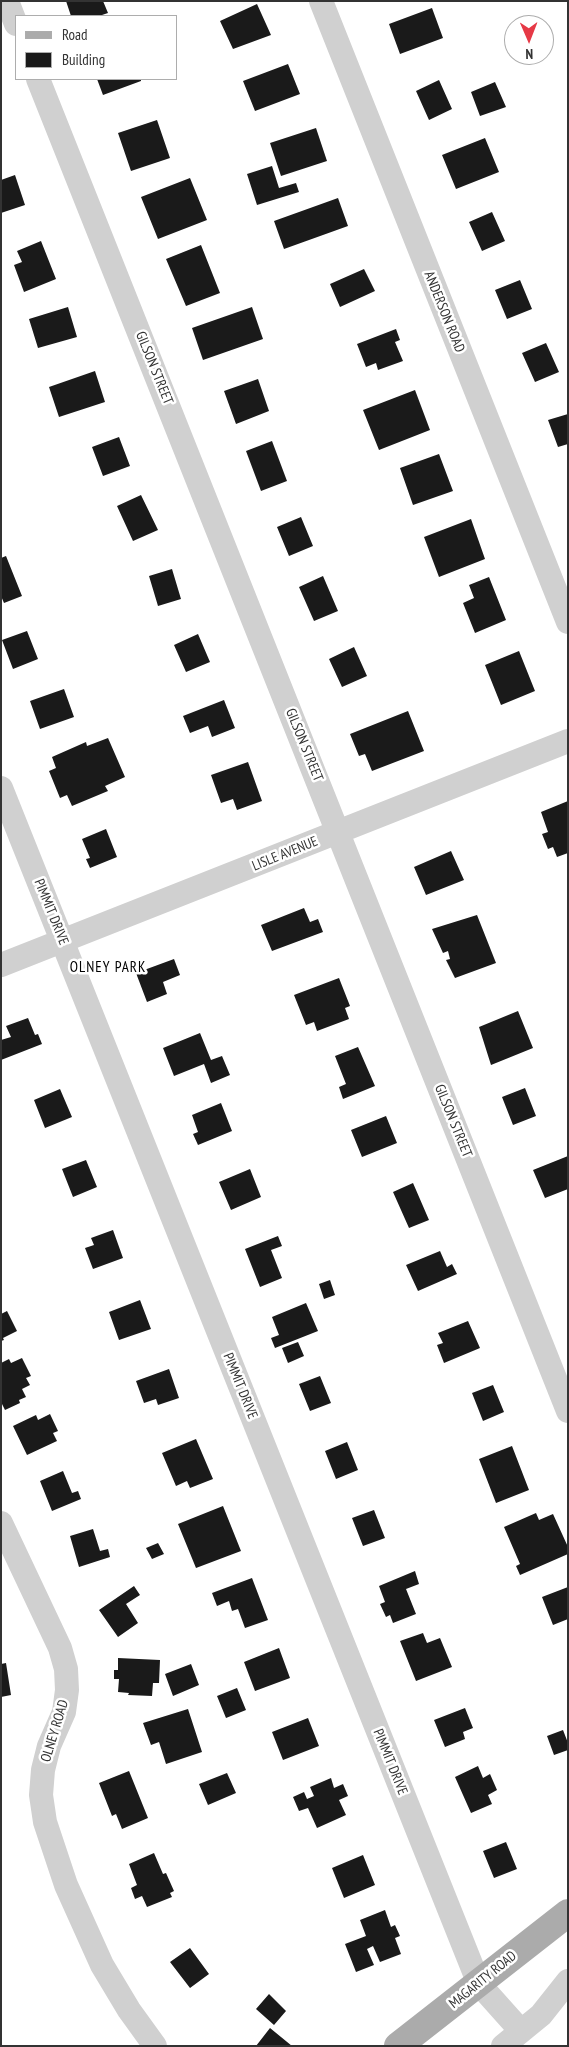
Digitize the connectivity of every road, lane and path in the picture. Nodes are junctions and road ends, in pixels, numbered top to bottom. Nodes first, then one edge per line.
1 (7, 1) edge
2 (321, 1) edge
3 (15, 21) edge
4 (38, 80) edge
5 (568, 622) edge
6 (568, 741) edge
7 (1, 788) edge
8 (339, 832) junction
9 (62, 941) junction
10 (1, 965) edge
11 (568, 1411) edge
12 (1, 1522) edge
13 (568, 1913) edge
14 (568, 1981) edge
15 (479, 1984) junction
16 (521, 2030) junction
17 (155, 2046) edge
18 (398, 2046) edge
19 (503, 2046) edge

1 - 3 street
2 - 5 street, ANDERSON ROAD
4 - 8 street, GILSON STREET
6 - 8 street, LISLE AVENUE
7 - 9 street, PIMMIT DRIVE
8 - 9 street, LISLE AVENUE
8 - 11 street, GILSON STREET
9 - 10 street, LISLE AVENUE
9 - 15 street, PIMMIT DRIVE
12 - 17 street, OLNEY ROAD
13 - 15 main road, MAGARITY ROAD
14 - 16 street
15 - 16 street
15 - 18 main road, MAGARITY ROAD
16 - 19 street

